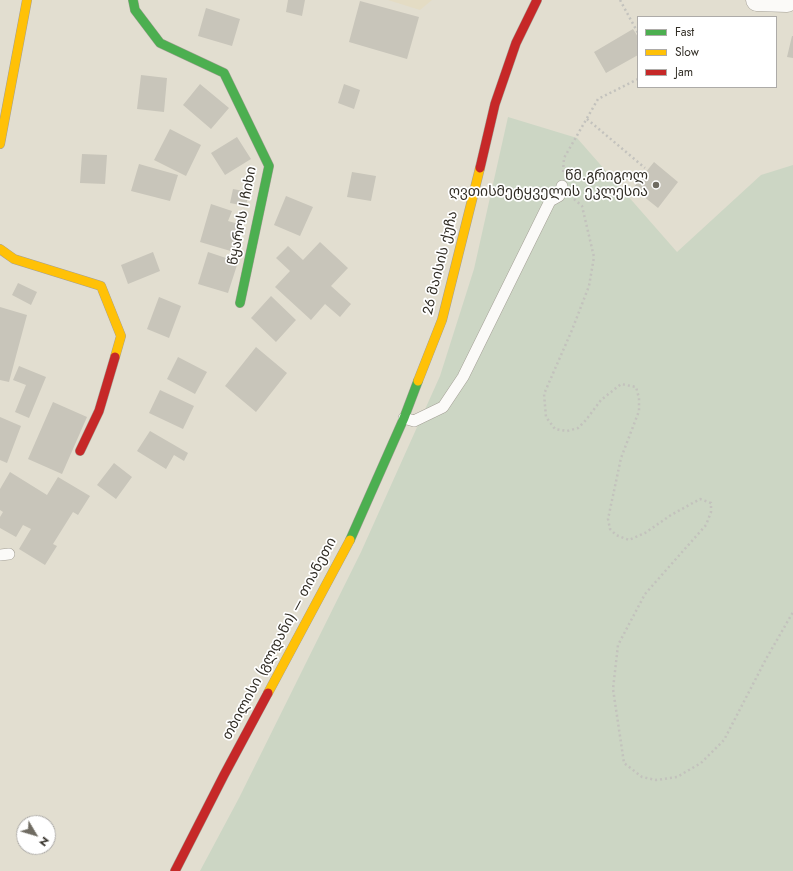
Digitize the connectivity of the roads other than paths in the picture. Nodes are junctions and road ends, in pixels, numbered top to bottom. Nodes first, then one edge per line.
1 (27, 0) edge
2 (133, 0) edge
3 (537, 0) edge
4 (757, 0) edge
5 (787, 1) edge
6 (0, 144) edge
7 (560, 191) road end
8 (0, 249) edge
9 (240, 303) dead end
10 (404, 418) junction
11 (80, 451) dead end
12 (175, 871) edge

1 - 6 main road
2 - 9 main road, წყაროს I ჩიხი
3 - 10 main road, 26 მაისის ქუჩა
4 - 5 street
7 - 10 lane
8 - 11 main road
10 - 12 main road, თბილისი (გლდანი) — თიანეთი

